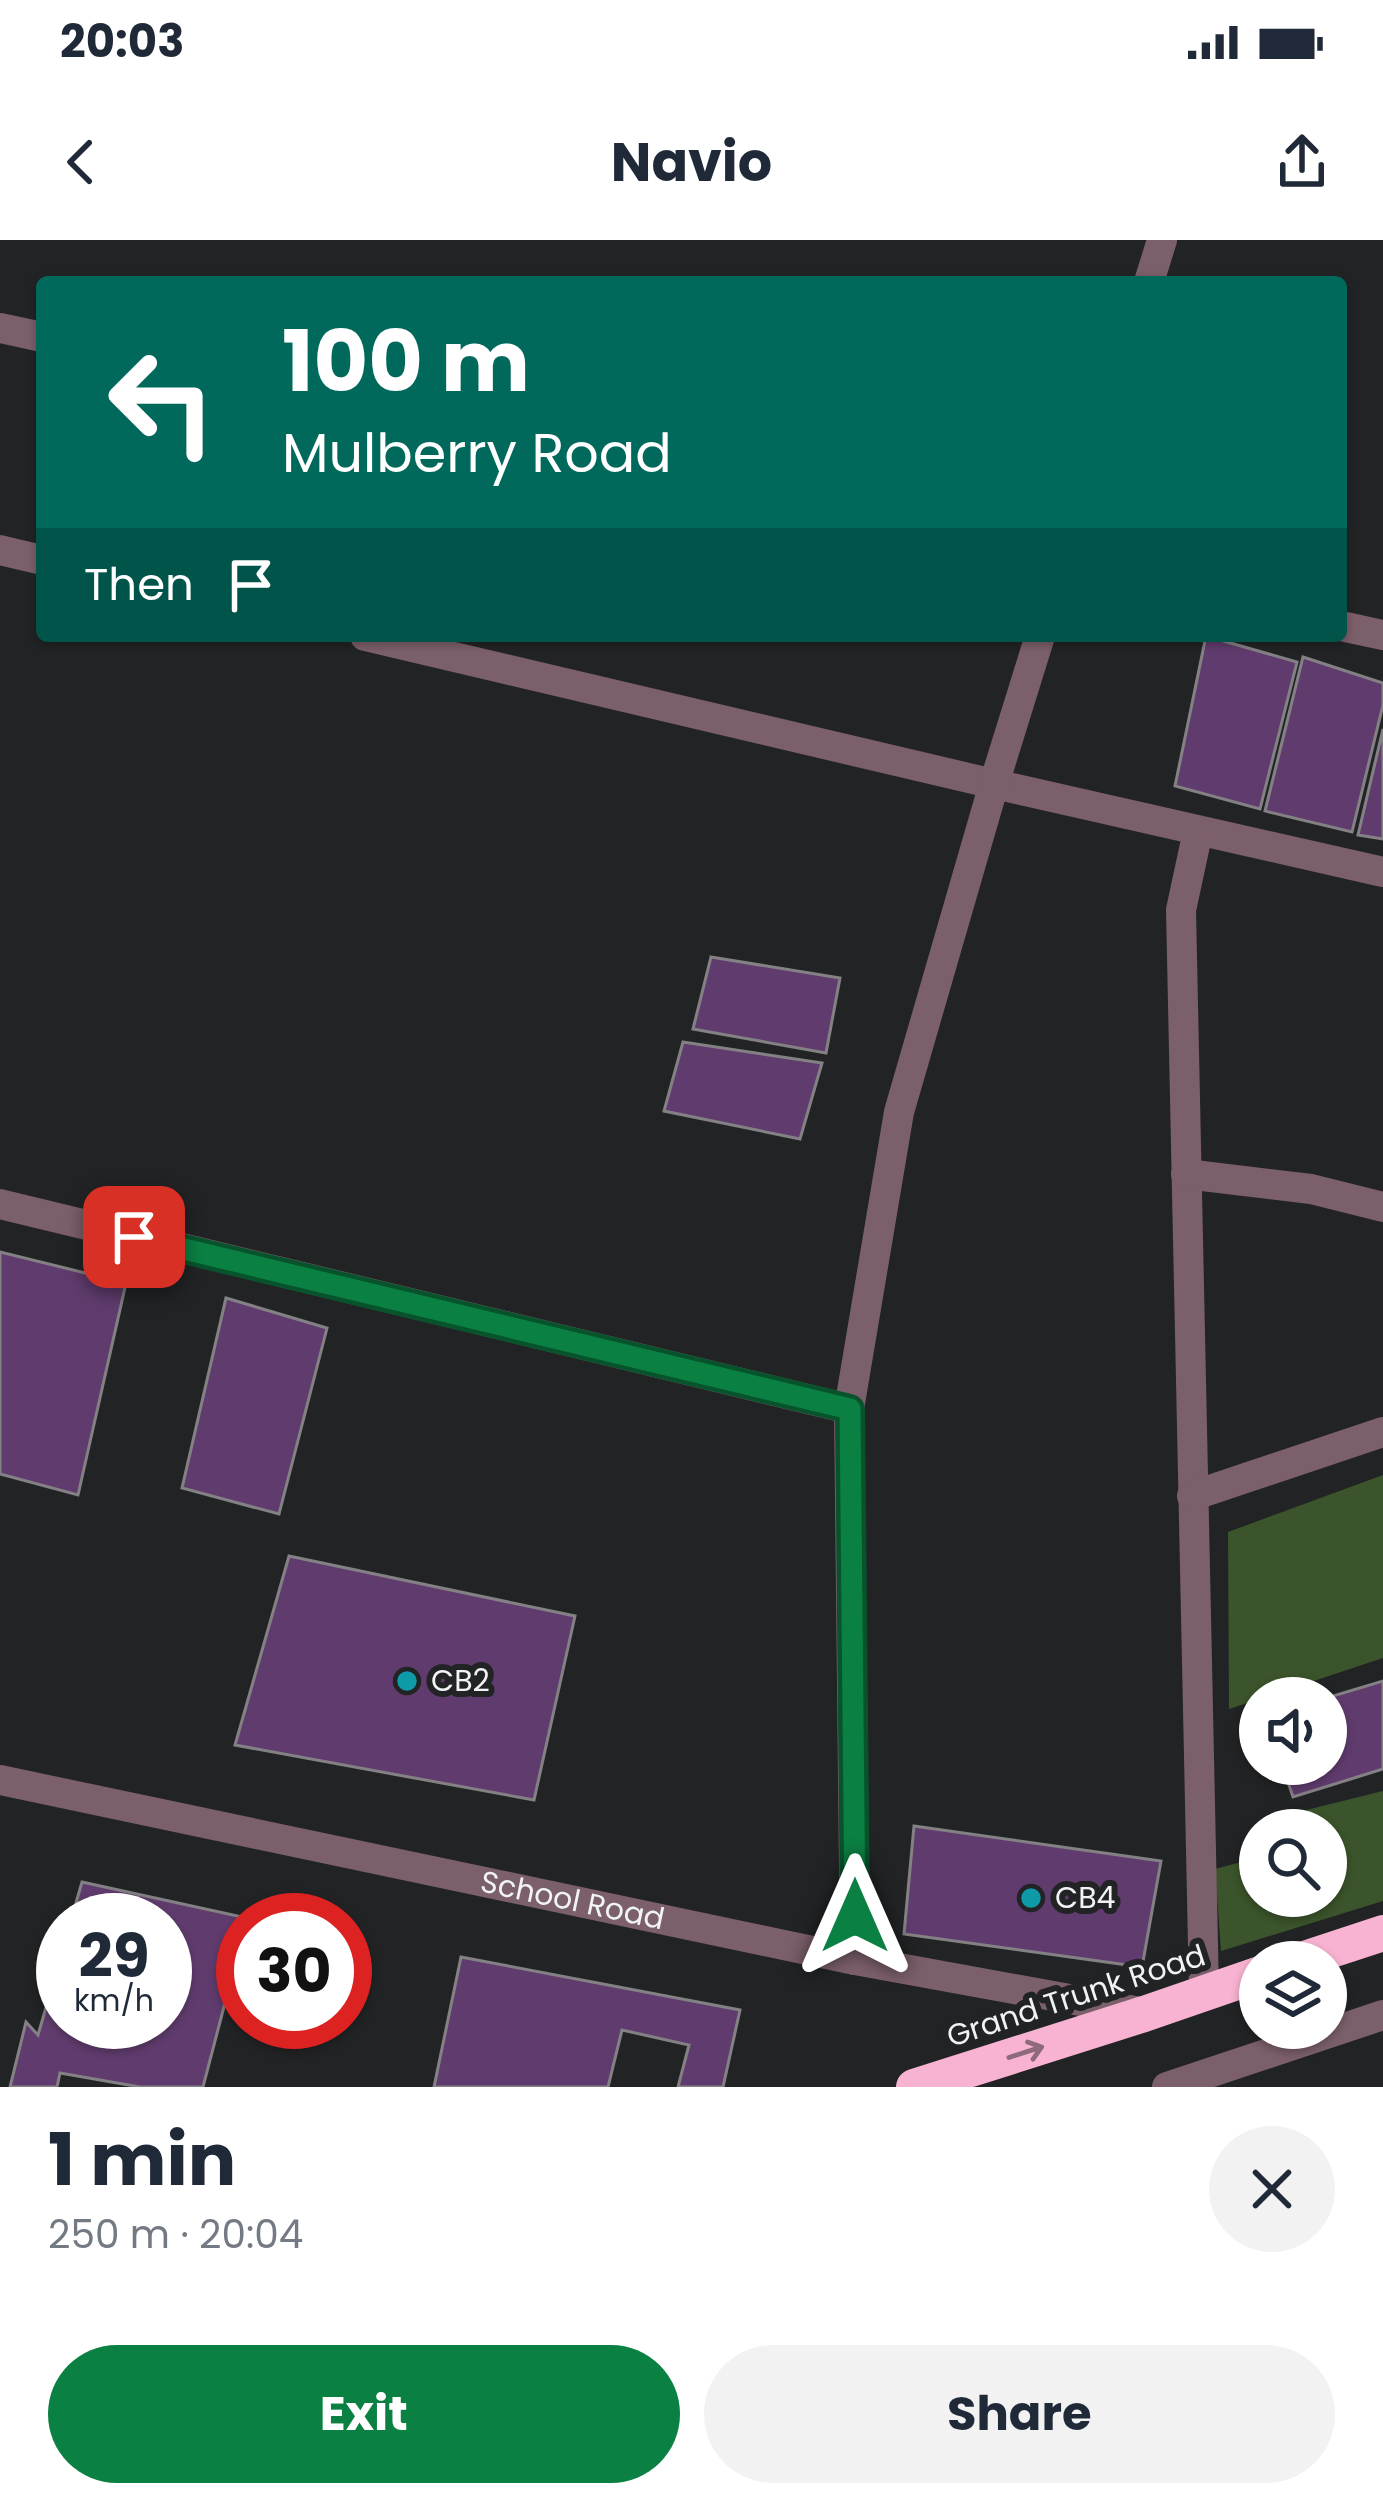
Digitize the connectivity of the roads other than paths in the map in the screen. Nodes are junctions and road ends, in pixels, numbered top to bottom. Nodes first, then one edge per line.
1 (1162, 240) edge
2 (1151, 276) edge
3 (0, 328) edge
4 (36, 337) edge
5 (0, 550) edge
6 (36, 559) edge
7 (1347, 627) edge
8 (1383, 635) edge
9 (390, 642) edge
10 (1038, 642) edge
11 (994, 784) junction
12 (1198, 831) junction
13 (1383, 872) edge
14 (1186, 1174) junction
15 (0, 1204) edge
16 (1383, 1207) edge
17 (850, 1409) junction
18 (1383, 1432) edge
19 (1192, 1496) junction
20 (0, 1780) edge
21 (1383, 1933) edge
22 (1347, 1945) edge
23 (855, 1960) junction
24 (1239, 1981) edge
25 (1204, 1992) junction
26 (1146, 2013) junction
27 (1383, 2015) edge
28 (914, 2087) edge
29 (1167, 2087) edge

1 - 2 street
3 - 4 street
5 - 6 street
7 - 8 street
9 - 11 street
10 - 11 street
11 - 12 street
11 - 17 street
12 - 13 street
12 - 14 street
14 - 16 street
14 - 19 street
15 - 17 street
17 - 23 street
18 - 19 street
19 - 25 street
20 - 23 street, School Road
21 - 22 highway
23 - 26 street, School Road
24 - 25 highway, Grand Trunk Road
25 - 26 highway, Grand Trunk Road
28 -> 26 highway, Grand Trunk Road
27 - 29 street

